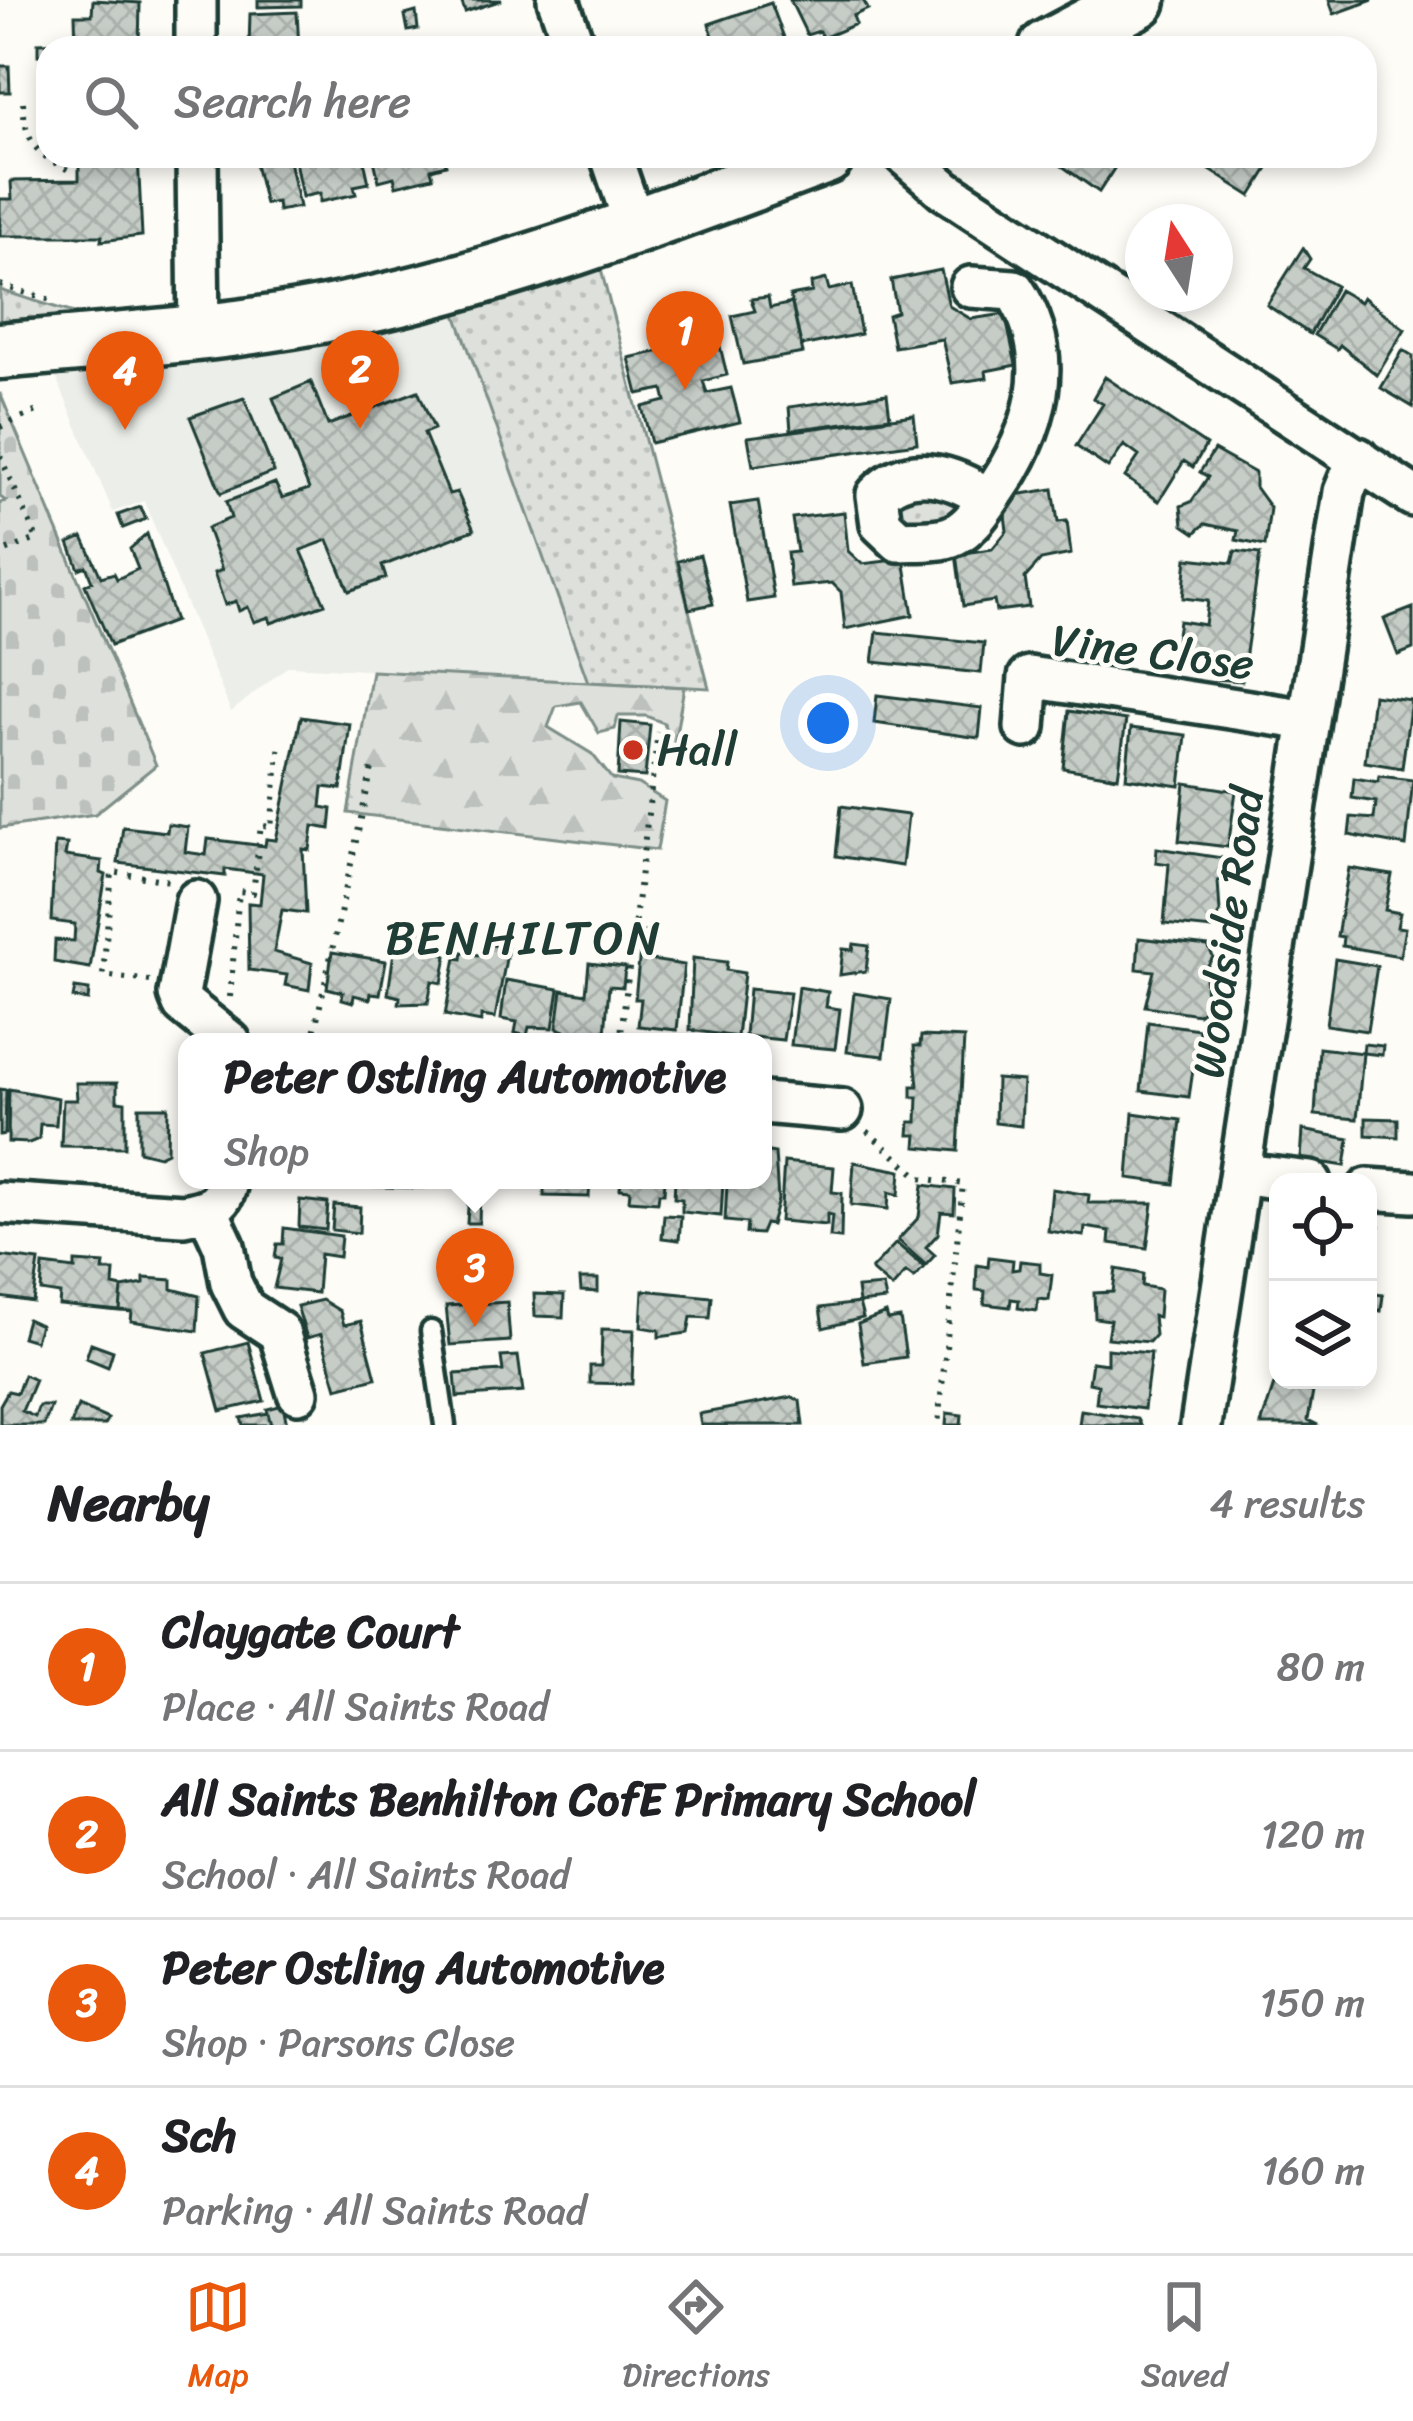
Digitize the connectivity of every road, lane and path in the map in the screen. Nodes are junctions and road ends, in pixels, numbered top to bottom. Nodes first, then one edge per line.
1 (196, 0) edge
2 (558, 0) edge
3 (1138, 0) edge
4 (196, 36) edge
5 (570, 36) edge
6 (1070, 36) edge
7 (23, 102) dead end
8 (36, 150) edge
9 (65, 168) edge
10 (197, 168) edge
11 (615, 168) edge
12 (793, 168) edge
13 (920, 168) edge
14 (71, 171) dead end
15 (635, 226) junction
16 (1037, 250) junction
17 (971, 287) dead end
18 (1014, 290) junction
19 (199, 335) junction
20 (0, 352) edge
21 (37, 411) dead end
22 (0, 427) edge
23 (0, 456) edge
24 (1358, 458) junction
25 (1407, 480) edge
26 (989, 500) dead end
27 (0, 553) edge
28 (1308, 720) junction
29 (1025, 727) dead end
30 (658, 732) dead end
31 (280, 742) dead end
32 (372, 768) dead end
33 (196, 890) junction
34 (239, 891) junction
35 (185, 986) junction
36 (219, 1033) edge
37 (229, 1033) edge
38 (314, 1033) edge
39 (621, 1033) edge
40 (772, 1104) edge
41 (842, 1110) joint
42 (1242, 1174) junction
43 (1269, 1177) edge
44 (1377, 1190) edge
45 (1413, 1192) edge
46 (217, 1195) edge
47 (0, 1203) edge
48 (431, 1331) dead end
49 (298, 1393) dead end
50 (445, 1425) edge
51 (938, 1425) edge
52 (1201, 1425) edge

1 - 4 street
2 - 5 street
3 - 6 street
7 - 8 path
9 - 14 path
10 - 19 street
11 - 15 street
12 - 15 street
13 - 16 street
15 - 19 street
16 - 18 street
16 - 24 street
17 - 18 street
18 - 26 street
19 - 20 street
21 - 22 path
23 - 27 path
24 - 25 street
24 - 28 street, Woodside Road
28 - 29 street, Vine Close
28 - 42 street, Woodside Road
30 - 39 path
31 - 34 path
32 - 38 path
33 - 34 path
33 - 35 street
33 - 35 path
34 - 37 path
35 - 36 street
40 - 41 street
41 - 51 path
42 - 43 street
42 - 52 street, Woodside Road
44 - 45 street
46 - 47 street
46 - 49 street
48 - 50 lane

